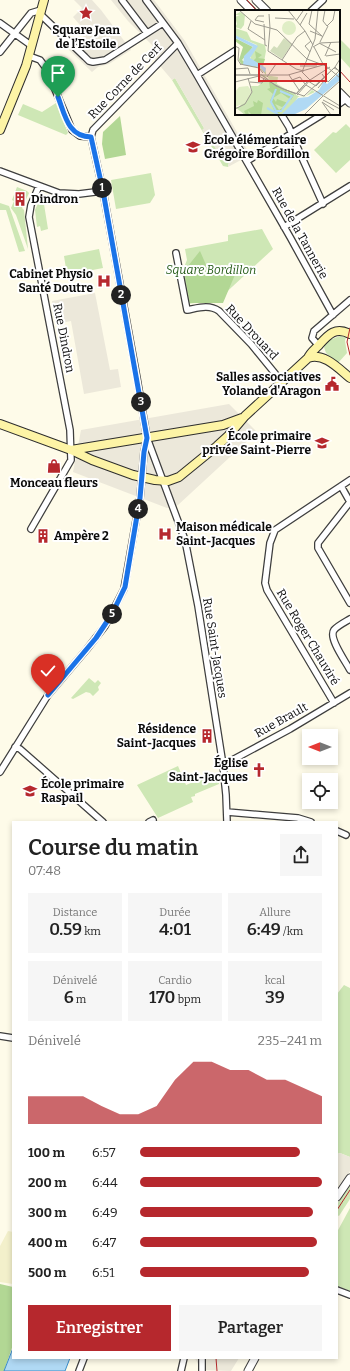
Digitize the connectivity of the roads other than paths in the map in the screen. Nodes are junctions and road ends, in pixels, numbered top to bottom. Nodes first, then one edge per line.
1 (44, 0) edge
2 (122, 0) edge
3 (146, 0) edge
4 (241, 0) edge
5 (256, 0) edge
6 (322, 0) edge
7 (251, 10) edge
8 (266, 10) edge
9 (312, 10) edge
10 (40, 12) junction
11 (0, 23) edge
12 (163, 23) junction
13 (147, 33) junction
14 (14, 34) junction
15 (178, 43) junction
16 (32, 46) junction
17 (235, 51) edge
18 (0, 52) edge
19 (29, 56) junction
20 (197, 75) junction
21 (340, 93) edge
22 (348, 101) edge
23 (282, 115) edge
24 (321, 115) edge
25 (0, 130) edge
26 (291, 133) junction
27 (91, 137) junction
28 (247, 161) junction
29 (0, 171) edge
30 (39, 186) junction
31 (350, 186) edge
32 (103, 191) junction
33 (323, 204) junction
34 (284, 227) junction
35 (176, 253) dead end
36 (350, 300) edge
37 (333, 315) junction
38 (350, 334) edge
39 (319, 345) junction
40 (308, 358) junction
41 (324, 359) junction
42 (350, 378) edge
43 (282, 382) junction
44 (245, 416) junction
45 (0, 424) edge
46 (147, 438) junction
47 (70, 450) junction
48 (142, 477) junction
49 (350, 480) edge
50 (163, 481) junction
51 (341, 486) junction
52 (31, 529) dead end
53 (350, 603) edge
54 (350, 619) edge
55 (350, 670) edge
56 (350, 693) edge
57 (334, 703) junction
58 (15, 747) junction
59 (223, 765) junction
60 (0, 772) edge
61 (227, 812) junction
62 (102, 821) edge
63 (227, 821) edge
64 (308, 821) edge
65 (338, 831) edge
66 (346, 835) dead end
67 (0, 1036) edge
68 (12, 1038) edge
69 (350, 1178) edge
70 (338, 1196) edge
71 (338, 1290) edge
72 (350, 1295) edge
73 (84, 1359) edge
74 (184, 1359) edge
75 (202, 1359) edge
76 (254, 1359) edge
77 (78, 1371) edge
78 (181, 1371) edge
79 (202, 1371) edge
80 (248, 1371) edge

1 - 10 main road
2 - 13 street
3 - 12 street, Rue de la Tannerie
4 - 7 street
5 - 8 street
6 - 9 street
10 - 13 street
10 - 14 street
10 - 16 main road
11 - 14 street
12 - 13 street
12 - 15 street, Rue de la Tannerie
14 - 16 street
14 - 18 street
15 - 20 street, Rue de la Tannerie
15 - 27 street, Rue Corne de Cerf
16 - 19 main road
17 - 20 street
19 - 25 main road
19 - 27 street
20 - 28 street, Rue de la Tannerie
21 - 22 street
23 - 26 street
24 - 26 street
26 - 28 street
26 - 33 street
27 - 32 street
28 - 34 street, Rue de la Tannerie
29 - 30 street
30 - 32 street
30 - 47 street, Rue Dindron
31 - 33 street
32 - 46 street
33 - 34 street
34 - 37 street, Rue de la Tannerie
35 - 43 street, Rue Drouard
36 - 37 street
37 - 39 street
38 - 39 main road
39 - 40 main road
39 - 41 main road
40 - 41 main road
40 - 43 main road
41 - 42 main road
43 - 44 main road
44 - 46 main road
44 - 50 main road
45 - 47 main road
46 - 47 main road
46 - 48 street
46 - 50 street, Rue Saint-Jacques
47 - 48 main road
47 - 52 street, Rue Dindron
48 - 50 main road
48 - 58 street
49 - 51 street, Rue Roger Chauviré
50 - 59 street, Rue Saint-Jacques
51 - 53 street
51 - 57 street, Rue Roger Chauviré
54 - 55 street
56 - 57 street, Rue Brault
57 - 59 street, Rue Brault
58 - 60 street
58 - 62 street
59 - 61 street, Rue Saint-Jacques
61 - 63 street, Rue Saint-Jacques
61 - 64 street
65 - 66 street
67 - 68 street
69 - 70 street
71 - 72 street
73 - 77 street
74 - 78 street
75 - 79 street
76 - 80 street

